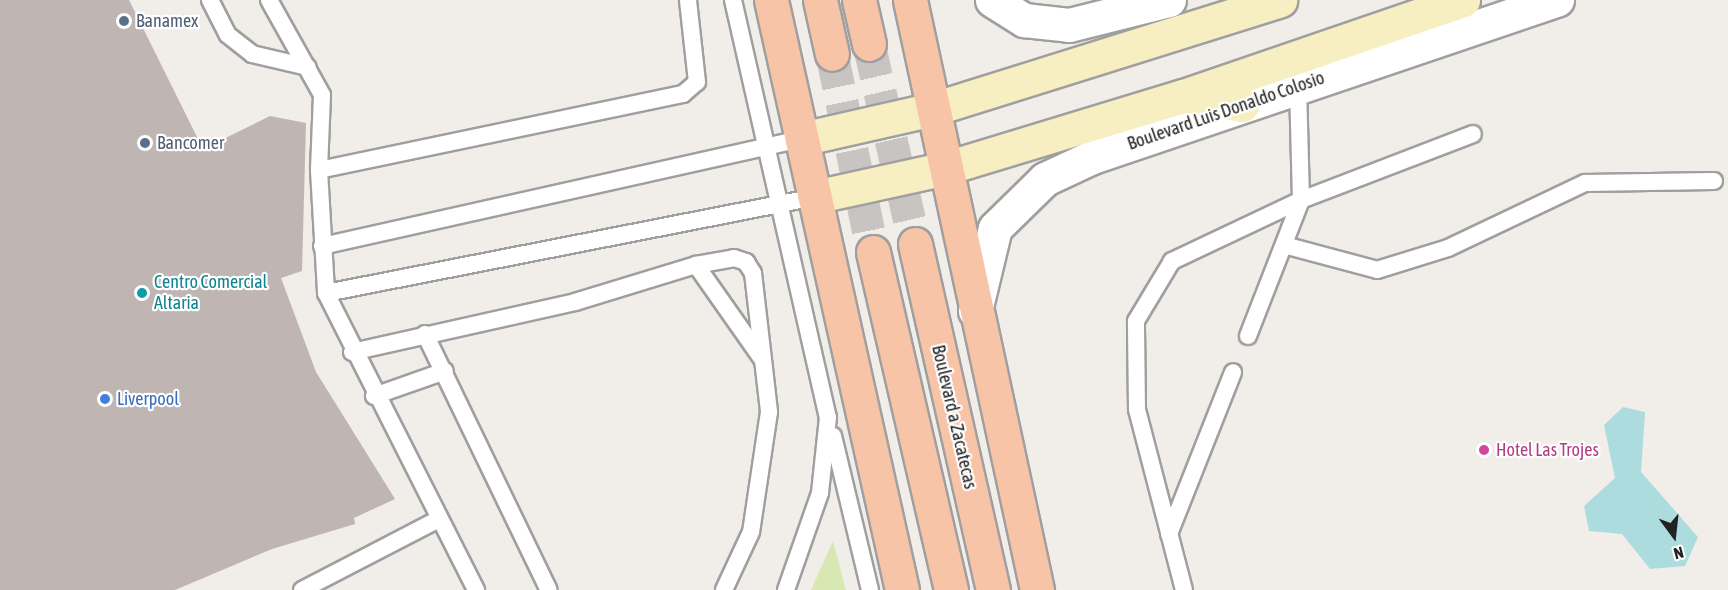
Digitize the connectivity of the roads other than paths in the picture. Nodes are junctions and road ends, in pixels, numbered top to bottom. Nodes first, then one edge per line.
1 (210, 0) edge
2 (269, 0) edge
3 (687, 0) edge
4 (733, 0) edge
5 (771, 0) edge
6 (820, 0) edge
7 (859, 0) edge
8 (910, 0) edge
9 (1169, 0) edge
10 (1280, 0) edge
11 (1463, 0) edge
12 (1557, 0) edge
13 (992, 1) edge
14 (869, 44) tunnel mouth
15 (832, 54) tunnel mouth
16 (308, 67) junction
17 (1298, 87) junction
18 (1183, 96) junction
19 (1242, 105) junction
20 (933, 109) junction
21 (1473, 134) dead end
22 (801, 139) junction
23 (766, 147) junction
24 (946, 168) junction
25 (319, 170) junction
26 (1714, 181) dead end
27 (814, 196) junction
28 (1301, 200) junction
29 (781, 203) junction
30 (915, 244) tunnel mouth
31 (1284, 245) junction
32 (322, 246) junction
33 (873, 252) tunnel mouth
34 (696, 266) junction
35 (326, 293) junction
36 (975, 311) junction
37 (425, 334) junction
38 (1248, 336) dead end
39 (352, 352) junction
40 (765, 362) junction
41 (445, 371) junction
42 (1233, 372) dead end
43 (374, 396) junction
44 (828, 417) junction
45 (439, 519) junction
46 (1169, 534) junction
47 (302, 590) edge
48 (476, 590) edge
49 (549, 590) edge
50 (724, 590) edge
51 (786, 590) edge
52 (870, 590) edge
53 (903, 590) edge
54 (951, 590) edge
55 (993, 590) edge
56 (1037, 590) edge
57 (1184, 590) edge

1 - 16 lane
2 - 16 lane
3 - 25 lane
4 - 23 lane
5 - 22 main road
6 - 15 main road
7 - 14 main road
8 - 20 main road
9 - 13 street
10 - 20 main road
11 - 18 main road, Boulevard Luis Donaldo Colosio
12 - 17 street, Boulevard Luis Donaldo Colosio
16 - 25 lane
17 - 19 street, Boulevard Luis Donaldo Colosio
17 - 28 lane
18 - 19 main road
18 - 24 main road, Boulevard Luis Donaldo Colosio
19 - 36 street, Boulevard Luis Donaldo Colosio
20 - 22 main road
20 - 24 main road
21 - 28 lane
22 - 23 lane
22 - 27 main road
23 - 29 lane
23 - 32 lane
24 - 27 main road, Boulevard Luis Donaldo Colosio
24 - 36 main road
25 - 32 lane
26 - 31 lane
27 - 29 lane
27 - 53 main road
28 - 31 lane
28 - 46 lane
29 - 35 lane
29 - 44 lane
30 - 55 main road, Boulevard a Zacatecas
31 - 38 lane
32 - 35 lane
33 - 54 main road
34 - 37 lane
34 - 40 lane
34 - 40 lane
35 - 39 lane
36 - 56 main road
37 - 39 lane
37 - 41 lane
39 - 43 lane
40 - 50 lane
41 - 43 lane
41 - 49 lane
42 - 46 lane
43 - 45 lane
44 - 51 lane
44 - 52 lane
45 - 47 lane
45 - 48 lane
46 - 57 lane

